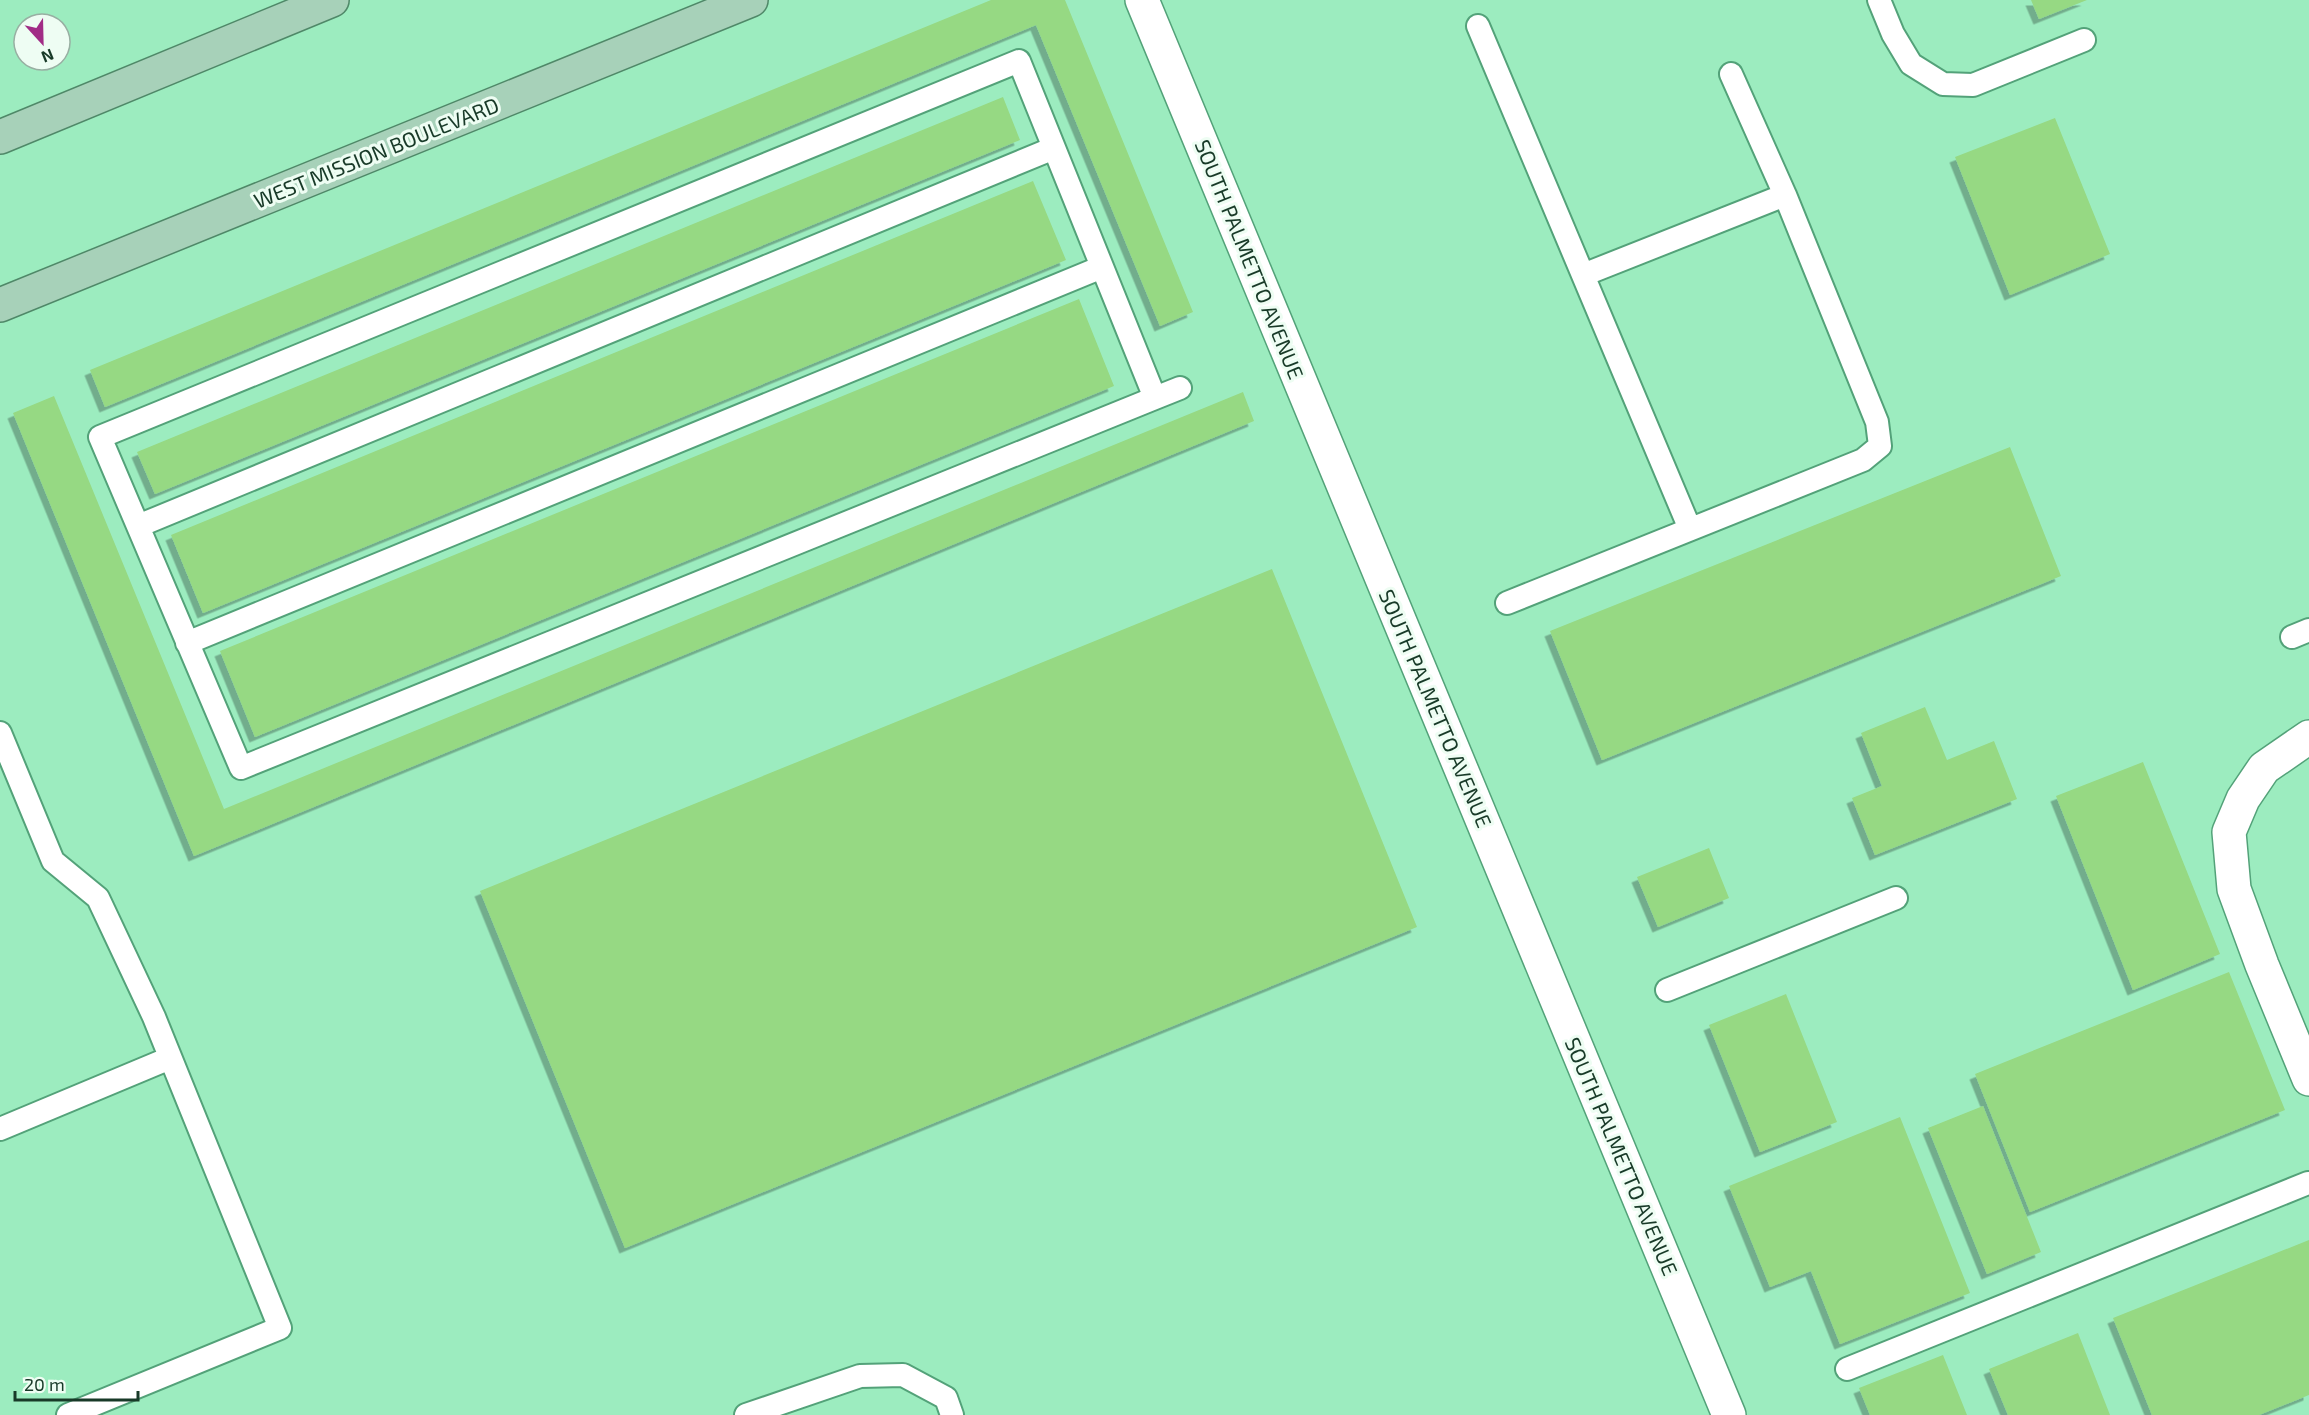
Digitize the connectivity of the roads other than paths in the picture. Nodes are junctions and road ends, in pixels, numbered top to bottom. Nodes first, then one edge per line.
1 (332, 0) edge
2 (751, 0) edge
3 (1143, 0) edge
4 (1879, 0) edge
5 (1478, 26) dead end
6 (2084, 40) dead end
7 (1731, 74) dead end
8 (0, 136) edge
9 (1054, 148) junction
10 (1785, 195) junction
11 (1102, 267) junction
12 (1583, 275) junction
13 (0, 305) edge
14 (1180, 388) dead end
15 (1155, 398) junction
16 (138, 526) junction
17 (1690, 529) junction
18 (1507, 603) dead end
19 (187, 643) junction
20 (0, 733) edge
21 (2309, 737) edge
22 (1896, 898) dead end
23 (1667, 990) dead end
24 (170, 1058) junction
25 (2309, 1079) edge
26 (0, 1129) edge
27 (2308, 1183) edge
28 (1846, 1369) dead end
29 (68, 1415) edge
30 (746, 1415) edge
31 (952, 1415) edge
32 (1729, 1415) edge

1 - 8 main road
2 - 13 main road, WEST MISSION BOULEVARD
3 - 32 street, SOUTH PALMETTO AVENUE
4 - 6 lane
5 - 12 lane
7 - 10 lane
9 - 11 lane
9 - 16 lane
9 - 16 lane
10 - 12 lane
10 - 17 lane
11 - 15 lane
11 - 19 lane
12 - 17 lane
14 - 15 lane
15 - 19 lane
16 - 19 lane
17 - 18 lane
20 - 24 lane
21 - 25 street
22 - 23 lane
24 - 26 lane
24 - 29 lane
27 - 28 lane
30 - 31 lane

